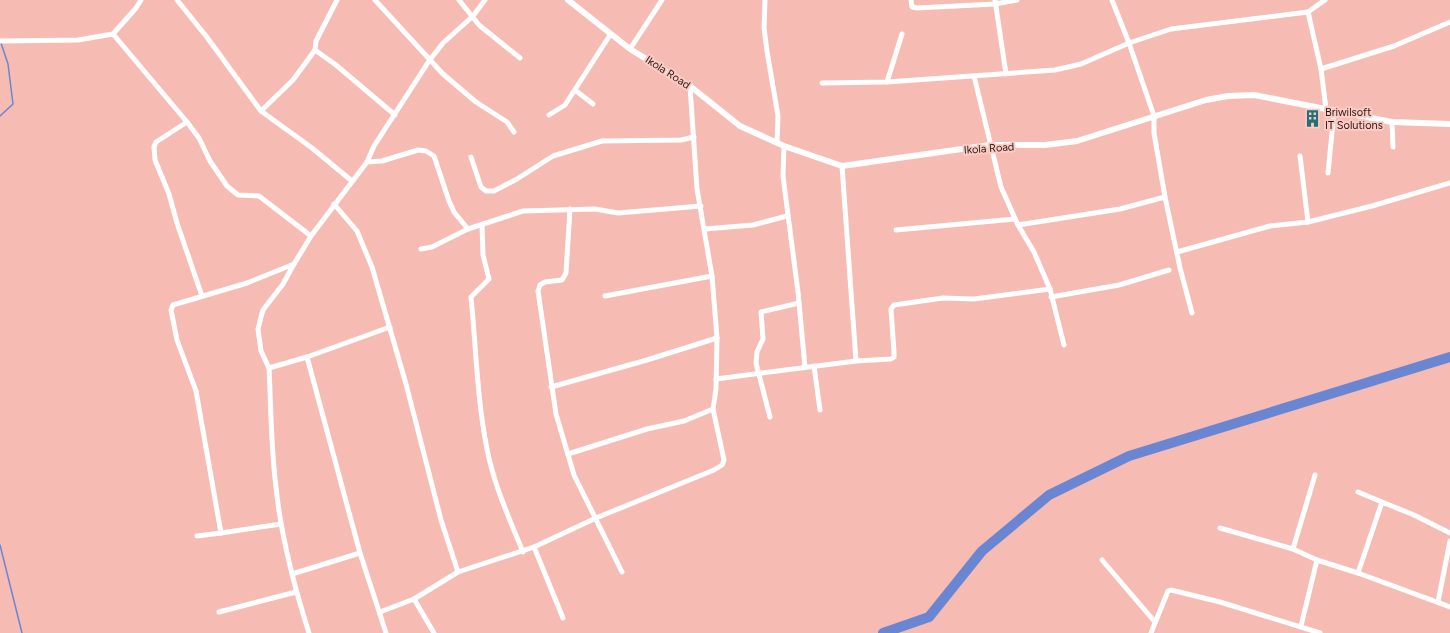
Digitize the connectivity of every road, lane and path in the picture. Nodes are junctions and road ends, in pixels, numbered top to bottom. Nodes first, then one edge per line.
1 (141, 0) edge
2 (177, 0) edge
3 (337, 0) edge
4 (375, 0) edge
5 (459, 0) edge
6 (485, 0) edge
7 (568, 0) edge
8 (662, 0) edge
9 (765, 0) edge
10 (911, 0) edge
11 (1017, 0) edge
12 (1112, 0) edge
13 (1325, 0) edge
14 (995, 2) edge
15 (1308, 12) junction
16 (474, 16) junction
17 (1450, 22) edge
18 (113, 34) junction
19 (902, 34) dead end
20 (610, 35) junction
21 (0, 41) edge
22 (1129, 43) junction
23 (630, 49) junction
24 (315, 50) junction
25 (520, 58) dead end
26 (429, 60) junction
27 (1320, 69) junction
28 (1006, 74) junction
29 (974, 76) junction
30 (887, 82) junction
31 (822, 83) dead end
32 (690, 86) junction
33 (574, 90) junction
34 (592, 104) dead end
35 (1326, 109) junction
36 (261, 111) junction
37 (1334, 112) junction
38 (395, 115) junction
39 (549, 115) dead end
40 (1154, 116) junction
41 (188, 122) junction
42 (1392, 122) junction
43 (1450, 124) edge
44 (514, 132) dead end
45 (694, 137) junction
46 (777, 142) junction
47 (990, 145) junction
48 (784, 146) junction
49 (1393, 148) dead end
50 (1300, 156) dead end
51 (471, 157) dead end
52 (366, 162) junction
53 (842, 166) junction
54 (1328, 173) dead end
55 (352, 181) junction
56 (1450, 183) edge
57 (1165, 197) junction
58 (334, 204) junction
59 (701, 206) junction
60 (570, 209) junction
61 (787, 216) junction
62 (1015, 219) junction
63 (1308, 222) junction
64 (482, 224) junction
65 (1018, 225) junction
66 (468, 229) junction
67 (706, 229) junction
68 (896, 230) dead end
69 (311, 236) junction
70 (421, 249) dead end
71 (1177, 252) junction
72 (294, 264) junction
73 (1169, 270) dead end
74 (712, 276) junction
75 (1050, 289) junction
76 (202, 296) junction
77 (605, 296) dead end
78 (1051, 297) junction
79 (799, 303) junction
80 (1192, 313) dead end
81 (390, 327) junction
82 (717, 338) junction
83 (1064, 345) dead end
84 (307, 357) junction
85 (856, 361) junction
86 (814, 366) junction
87 (805, 367) junction
88 (269, 368) junction
89 (760, 372) junction
90 (716, 379) junction
91 (551, 387) junction
92 (713, 409) junction
93 (820, 410) dead end
94 (770, 417) dead end
95 (568, 454) junction
96 (1315, 475) dead end
97 (1358, 492) dead end
98 (1382, 502) junction
99 (596, 518) junction
100 (281, 524) junction
101 (1220, 528) dead end
102 (221, 533) junction
103 (1450, 533) edge
104 (197, 536) dead end
105 (1450, 542) edge
106 (534, 547) junction
107 (1292, 549) junction
108 (523, 552) junction
109 (360, 553) junction
110 (1102, 560) dead end
111 (1317, 560) junction
112 (458, 572) junction
113 (622, 572) dead end
114 (1358, 573) junction
115 (292, 574) junction
116 (296, 592) junction
117 (414, 599) junction
118 (1438, 602) junction
119 (1450, 607) edge
120 (219, 612) dead end
121 (380, 612) junction
122 (563, 618) dead end
123 (1155, 622) junction
124 (1301, 626) junction
125 (309, 633) edge
126 (386, 633) edge
127 (434, 633) edge
128 (1151, 633) edge
129 (1320, 633) edge

1 - 18 street
2 - 36 street
3 - 24 street
4 - 26 street
5 - 16 street
6 - 16 street
7 - 20 street, Ikola Road
8 - 23 street
9 - 46 street
10 - 14 street
11 - 14 street
12 - 22 street
13 - 15 street
14 - 28 street
15 - 22 street
15 - 27 street
16 - 25 street
16 - 26 street
17 - 27 street
18 - 21 street
18 - 41 street
19 - 30 street
20 - 23 street, Ikola Road
20 - 33 street
22 - 28 street
22 - 40 street
23 - 32 street, Ikola Road
24 - 36 street
24 - 38 street
26 - 38 street
26 - 44 street
27 - 35 street
28 - 29 street
29 - 30 street
29 - 47 street
30 - 31 street
32 - 45 street
32 - 46 street, Ikola Road
33 - 34 street
33 - 39 street
35 - 37 street, Ikola Road
35 - 40 street, Ikola Road
36 - 55 street
37 - 42 street, Ikola Road
37 - 54 street
38 - 52 street
40 - 47 street, Ikola Road
40 - 57 street
41 - 69 street
41 - 76 street
42 - 43 street, Ikola Road
42 - 49 street
45 - 51 street
45 - 59 street
46 - 48 street, Ikola Road
47 - 53 street, Ikola Road
47 - 62 street
48 - 53 street, Ikola Road
48 - 61 street
50 - 63 street
52 - 55 street
52 - 66 street
53 - 85 street
55 - 58 street
56 - 63 street
57 - 65 street
57 - 71 street
58 - 69 street
58 - 81 street
59 - 60 street
59 - 67 street
60 - 64 street
60 - 91 street
61 - 67 street
61 - 79 street
62 - 65 street
62 - 68 street
63 - 71 street
64 - 66 street
64 - 108 street
65 - 75 street
66 - 70 street
67 - 74 street
69 - 72 street
71 - 80 street
72 - 76 street
72 - 88 street
73 - 78 street
74 - 77 street
74 - 82 street
75 - 78 street
75 - 85 street
76 - 102 street
78 - 83 street
79 - 87 street
79 - 89 street
81 - 84 street
81 - 112 street
82 - 90 street
82 - 91 street
84 - 88 street
84 - 109 street
85 - 86 street
86 - 87 street
86 - 93 street
87 - 89 street
88 - 100 street
89 - 90 street
89 - 94 street
90 - 92 street
91 - 95 street
92 - 95 street
92 - 99 street
95 - 99 street
96 - 107 street
97 - 98 street
98 - 103 street
98 - 114 street
99 - 106 street
99 - 113 street
100 - 102 street
100 - 115 street
101 - 107 street
102 - 104 street
105 - 118 street
106 - 108 street
106 - 122 street
107 - 111 street
108 - 112 street
109 - 115 street
109 - 121 street
110 - 123 street
111 - 114 street
111 - 124 street
112 - 117 street
114 - 118 street
115 - 116 street
116 - 120 street
116 - 125 street
117 - 121 street
117 - 127 street
118 - 119 street
121 - 126 street
123 - 124 street
123 - 128 street
124 - 129 street

